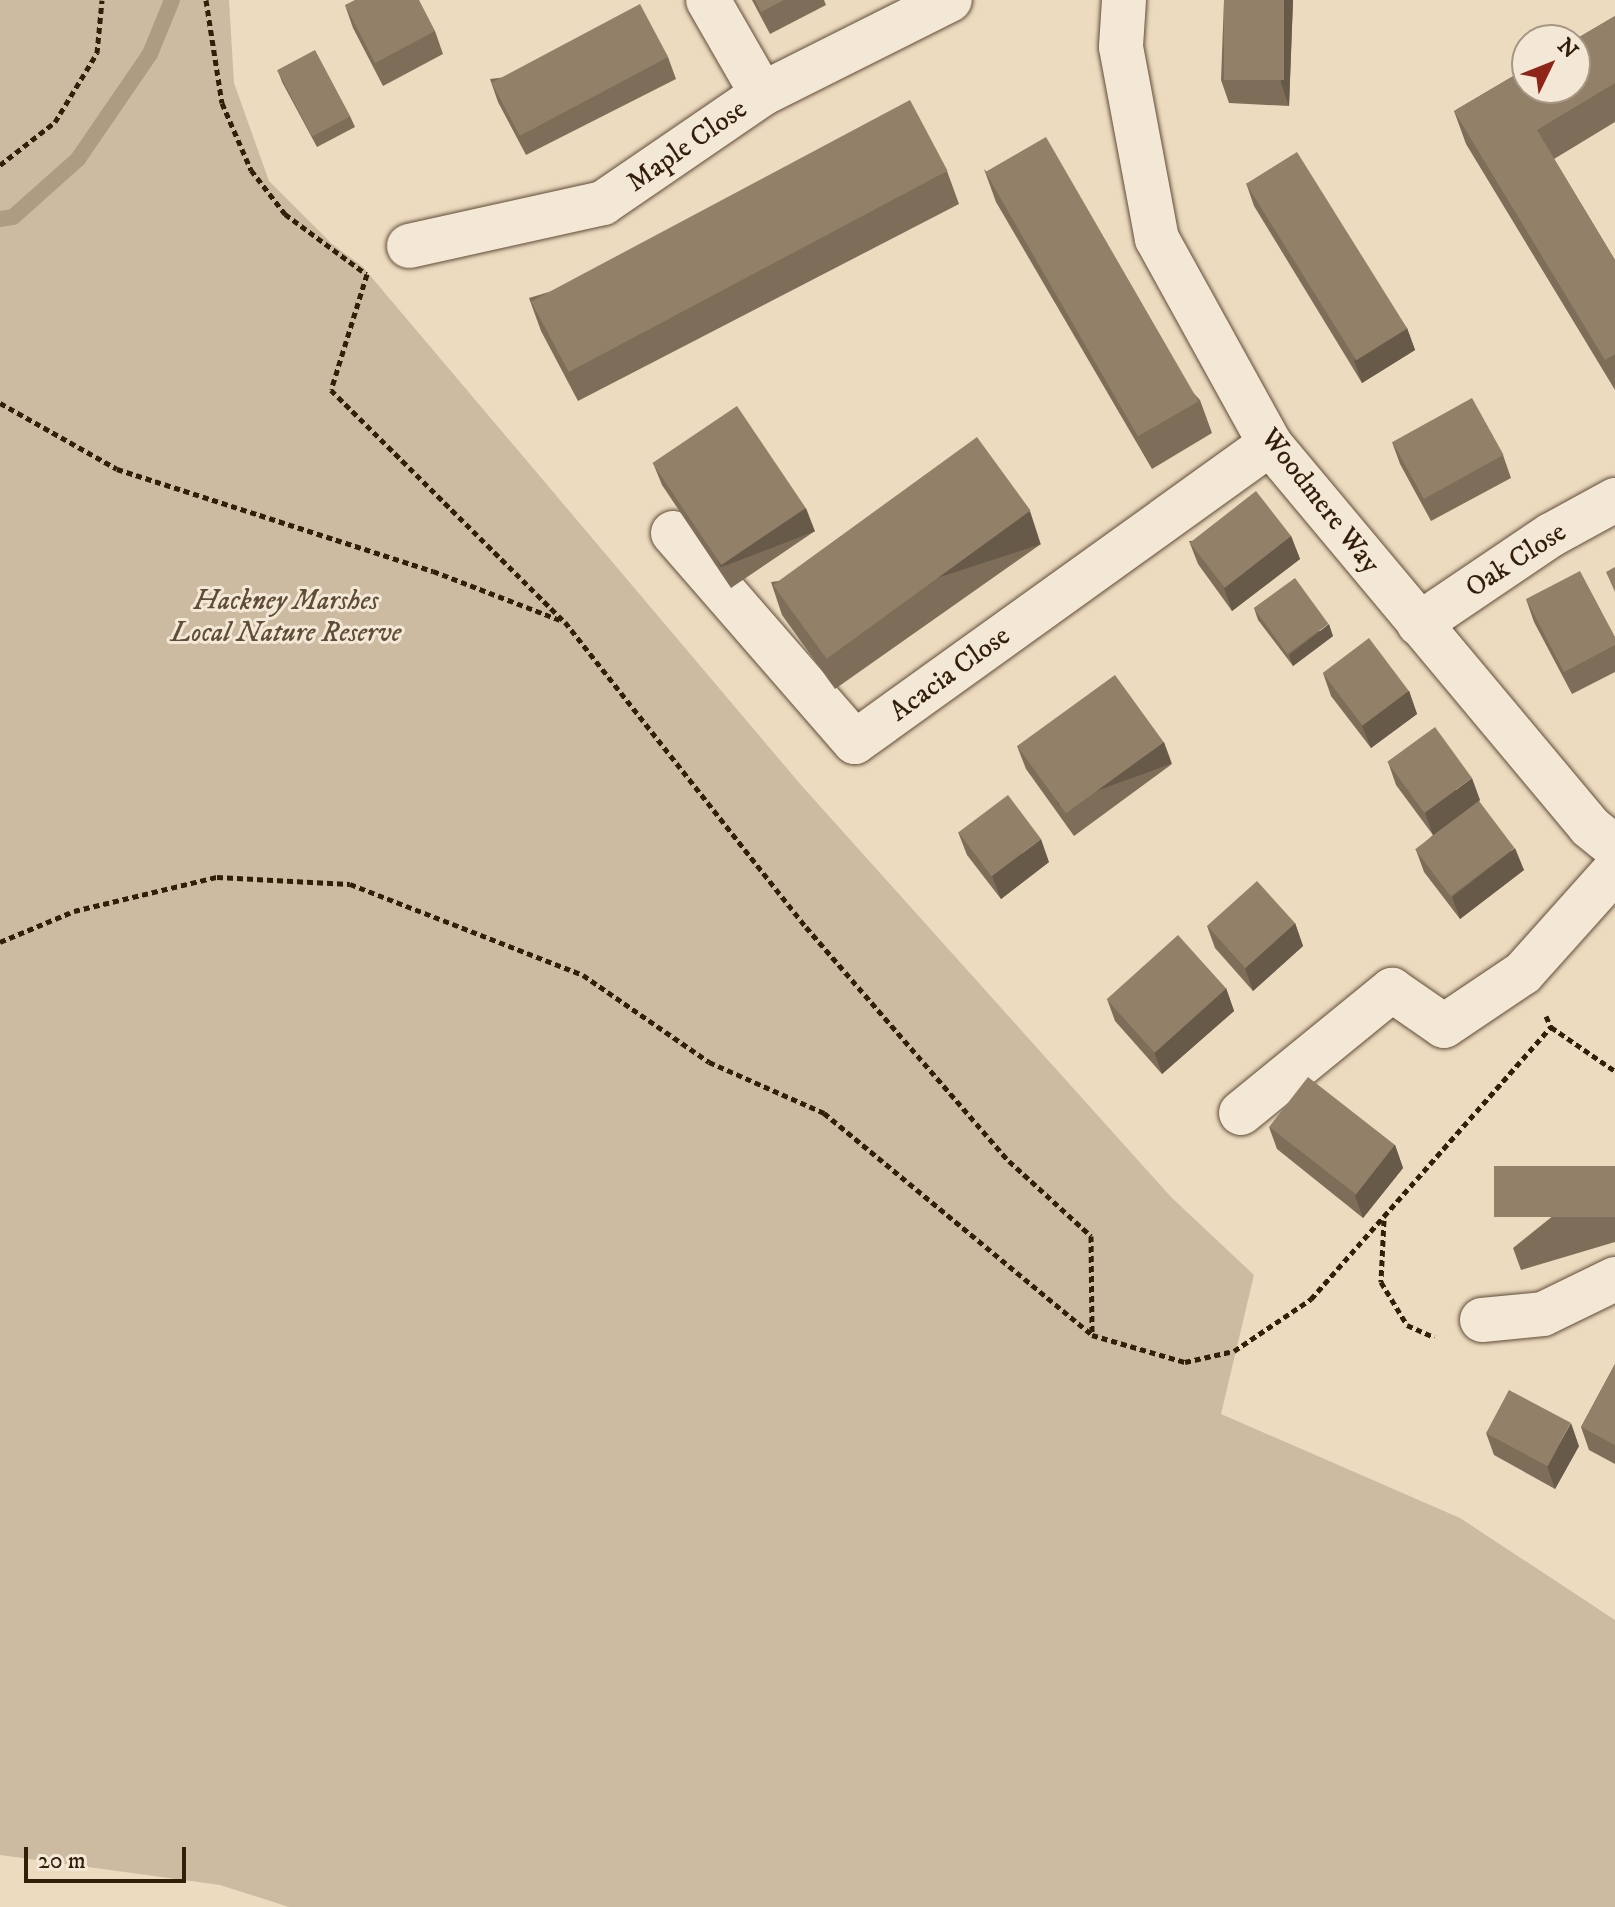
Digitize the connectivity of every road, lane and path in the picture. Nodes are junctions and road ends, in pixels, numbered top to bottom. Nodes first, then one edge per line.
1 (102, 0) edge
2 (206, 0) edge
3 (708, 0) edge
4 (950, 0) edge
5 (1124, 0) edge
6 (762, 94) junction
7 (0, 165) edge
8 (409, 246) joint
9 (366, 274) junction
10 (0, 403) edge
11 (1270, 444) junction
12 (1615, 500) edge
13 (673, 533) dead end
14 (565, 622) junction
15 (1419, 624) junction
16 (1615, 847) edge
17 (1615, 870) edge
18 (0, 942) edge
19 (1615, 1071) edge
20 (1241, 1113) dead end
21 (1384, 1219) junction
22 (1615, 1279) edge
23 (1482, 1320) joint
24 (1092, 1335) junction

1 - 7 path
2 - 9 path
3 - 6 street
4 - 6 street, Maple Close
5 - 11 street, Woodmere Way
6 - 8 street, Maple Close
8 - 9 path
9 - 14 path
10 - 14 path
11 - 13 street, Acacia Close
11 - 15 street, Woodmere Way
12 - 15 street, Oak Close
14 - 24 path
15 - 16 street, Woodmere Way
17 - 20 street
18 - 24 path
19 - 21 path
21 - 23 path
21 - 24 path
22 - 23 street

